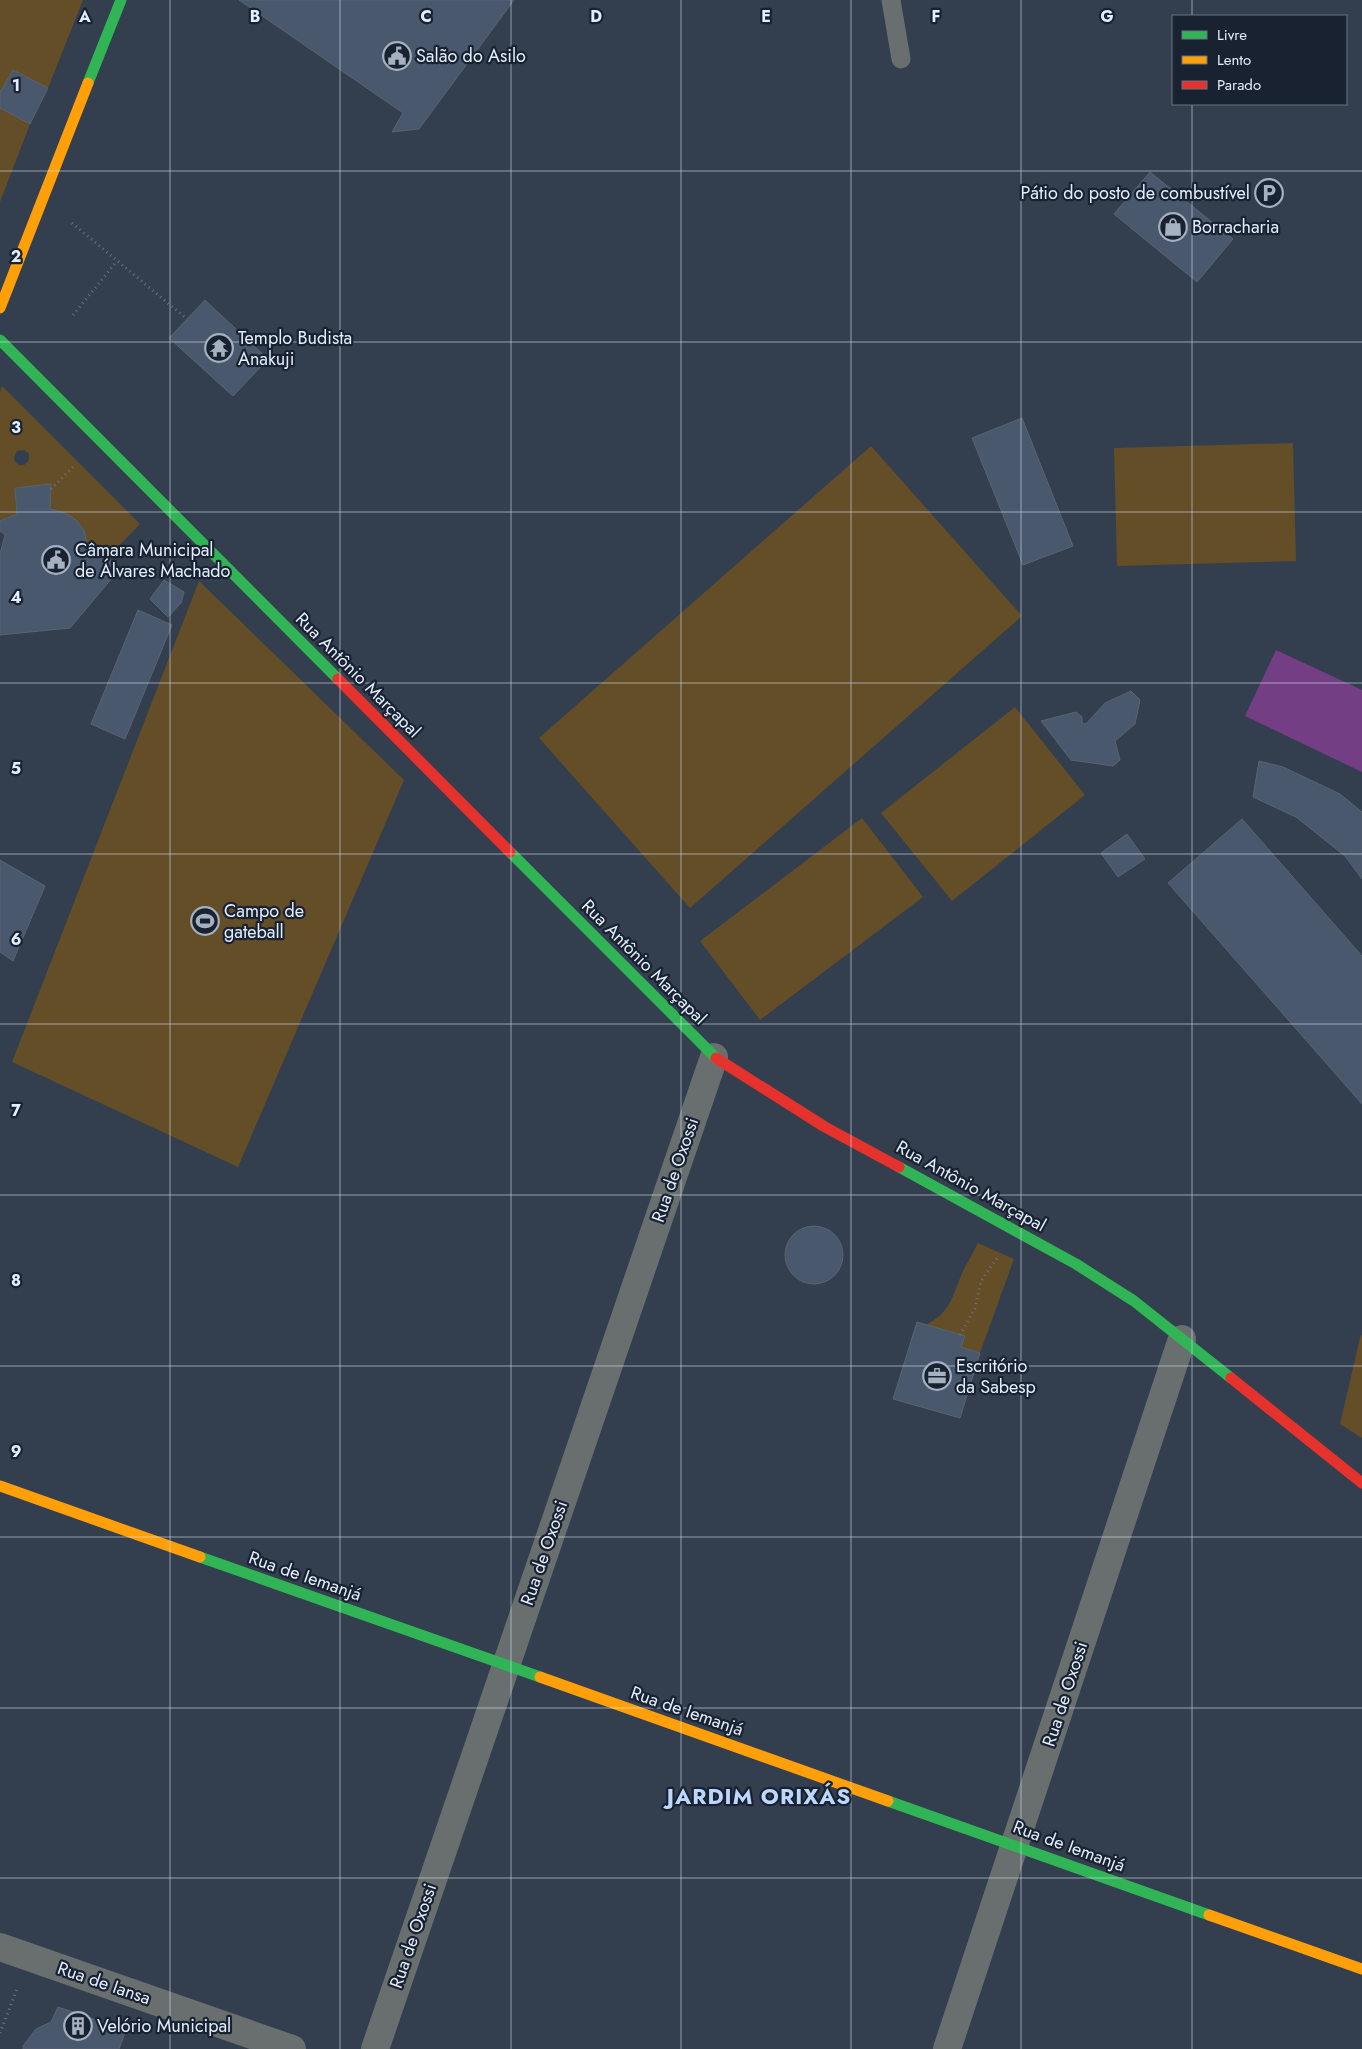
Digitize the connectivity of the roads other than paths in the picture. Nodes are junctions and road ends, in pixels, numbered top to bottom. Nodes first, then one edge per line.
1 (121, 0) edge
2 (891, 0) edge
3 (901, 59) dead end
4 (0, 308) edge
5 (0, 340) edge
6 (714, 1057) junction
7 (1182, 1339) junction
8 (1362, 1483) edge
9 (0, 1486) edge
10 (506, 1665) junction
11 (1016, 1846) junction
12 (0, 1947) edge
13 (1362, 1969) edge
14 (292, 2049) edge
15 (375, 2049) edge
16 (947, 2049) edge

1 - 4 main road
2 - 3 lane
5 - 6 main road, Rua Antônio Marçapal
6 - 7 main road, Rua Antônio Marçapal
6 - 10 street, Rua de Oxossi
7 - 8 main road, Rua Antônio Marçapal
7 - 11 street, Rua de Oxossi
9 - 10 main road, Rua de Iemanjá
10 - 11 main road, Rua de Iemanjá
10 - 15 street, Rua de Oxossi
11 - 13 main road, Rua de Iemanjá
11 - 16 street, Rua de Oxossi
12 - 14 street, Rua de Iansa

